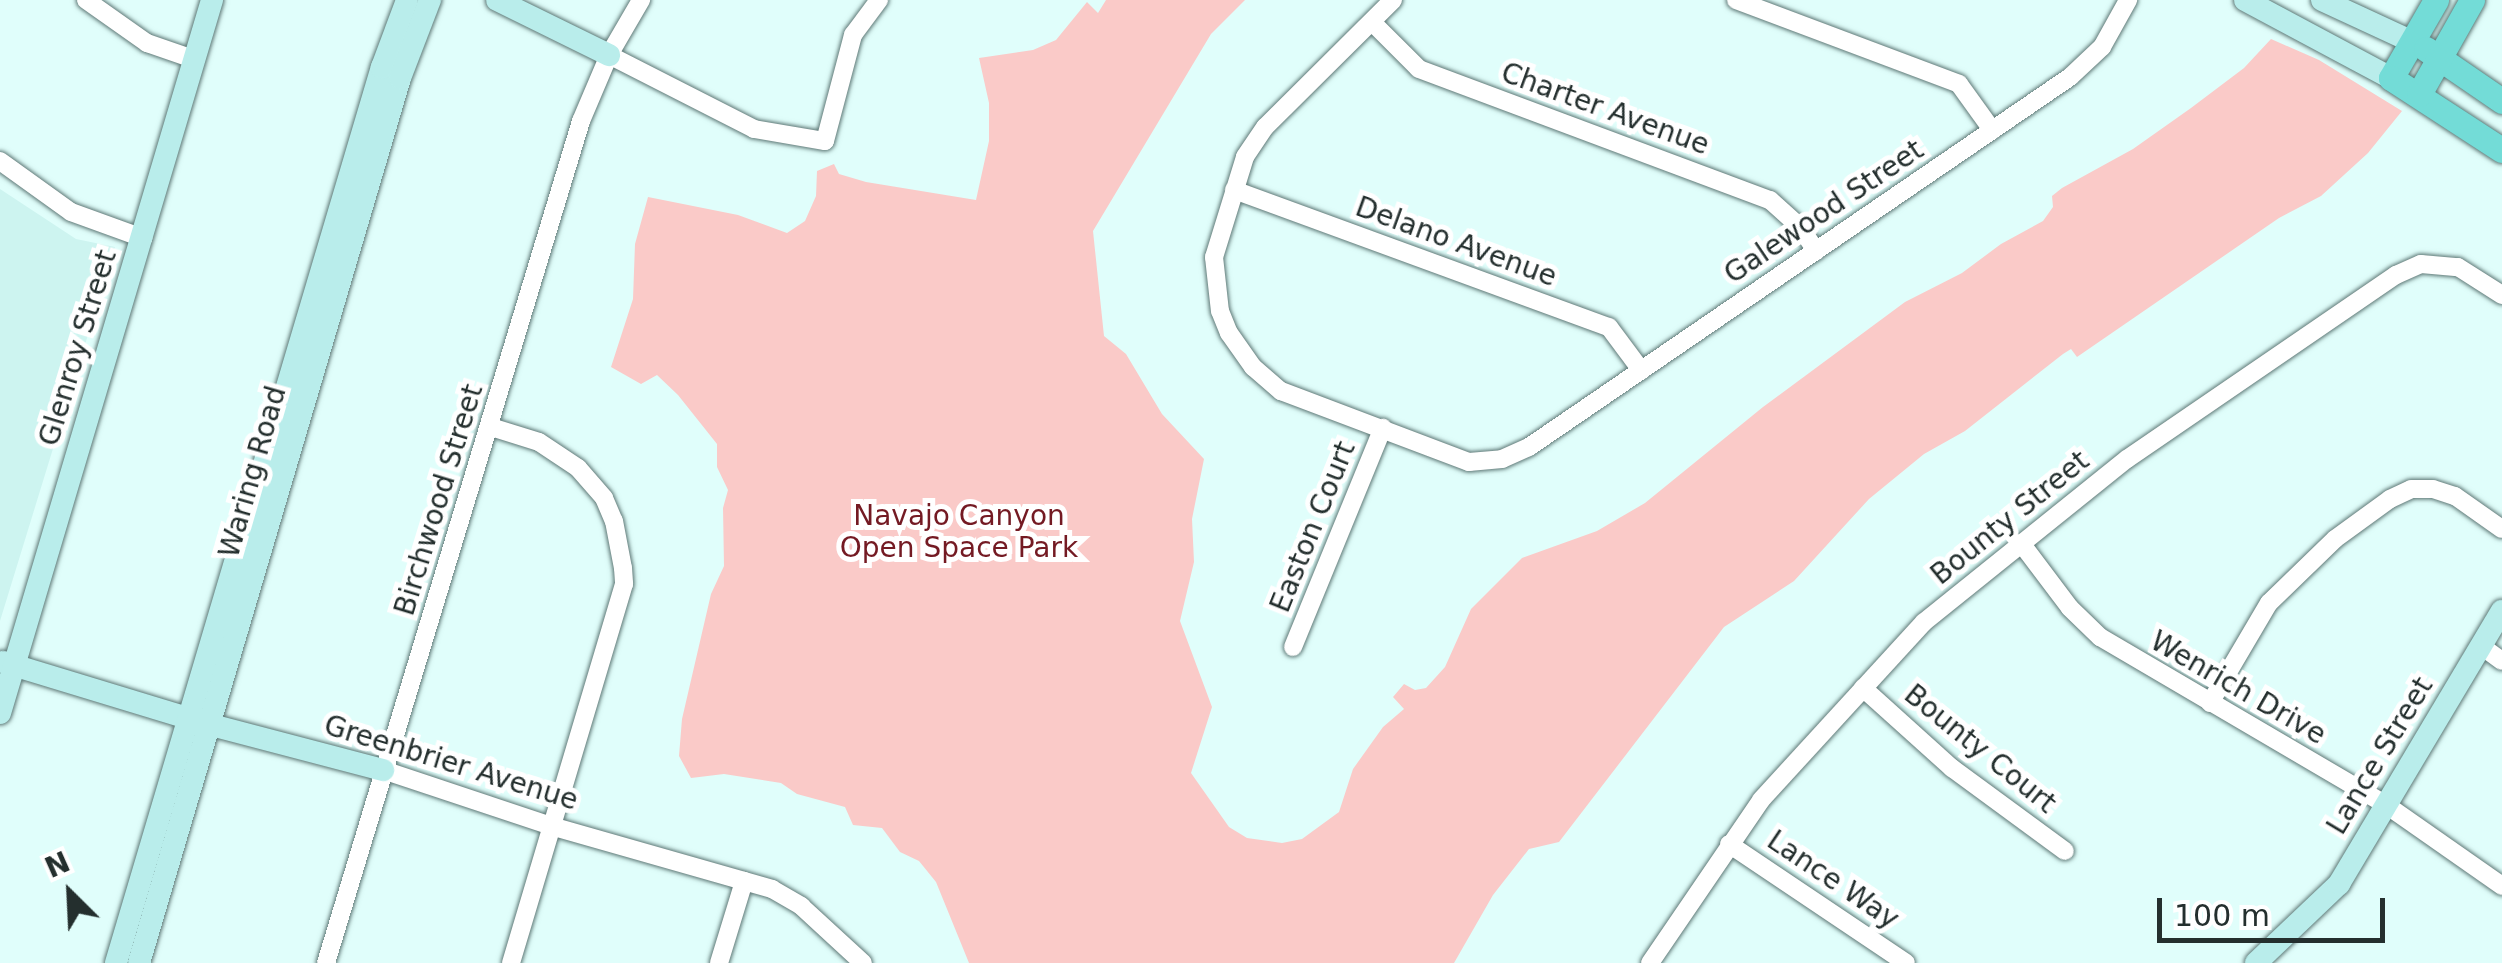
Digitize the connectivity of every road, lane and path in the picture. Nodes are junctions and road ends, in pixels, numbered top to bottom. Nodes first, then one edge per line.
1 (86, 0) edge
2 (212, 0) edge
3 (407, 0) edge
4 (430, 0) edge
5 (497, 0) edge
6 (641, 0) edge
7 (879, 0) edge
8 (1394, 0) edge
9 (1736, 0) edge
10 (2128, 0) edge
11 (2245, 0) edge
12 (2322, 0) edge
13 (2436, 0) edge
14 (2472, 0) edge
15 (1372, 22) junction
16 (2412, 42) junction
17 (609, 55) junction
18 (2441, 58) junction
19 (194, 59) junction
20 (2391, 78) junction
21 (2419, 94) junction
22 (2502, 101) edge
23 (1992, 130) junction
24 (2502, 150) edge
25 (0, 161) edge
26 (1234, 190) junction
27 (143, 238) junction
28 (1816, 252) junction
29 (2502, 295) edge
30 (1641, 370) junction
31 (491, 427) junction
32 (1383, 428) junction
33 (2502, 530) edge
34 (2021, 543) junction
35 (2502, 611) edge
36 (2480, 645) junction
37 (1293, 647) dead end
38 (2502, 661) edge
39 (7, 663) edge
40 (1862, 688) junction
41 (2210, 703) junction
42 (0, 713) edge
43 (200, 722) junction
44 (384, 770) junction
45 (2385, 804) junction
46 (551, 826) junction
47 (1729, 844) junction
48 (2065, 850) dead end
49 (744, 880) junction
50 (2502, 886) edge
51 (116, 963) edge
52 (140, 963) edge
53 (326, 963) edge
54 (511, 963) edge
55 (720, 963) edge
56 (863, 963) edge
57 (1650, 963) edge
58 (1906, 963) edge
59 (2256, 963) edge

1 - 19 street
2 - 19 main road, Glenroy Street
3 - 43 main road, Waring Road
4 - 43 main road, Waring Road
5 - 17 main road
6 - 17 street, Birchwood Street
7 - 17 street
8 - 15 street, Galewood Street
9 - 23 street
10 - 23 street, Galewood Street
11 - 20 main road
12 - 16 main road
13 - 16 main road
14 - 18 main road
15 - 26 street, Galewood Street
15 - 28 street, Charter Avenue
16 - 18 main road
16 - 20 main road
17 - 31 street, Birchwood Street
18 - 21 main road
18 - 22 main road
19 - 27 main road, Glenroy Street
20 - 21 main road
21 - 24 main road
23 - 28 street, Galewood Street
25 - 27 street
26 - 30 street, Delano Avenue
26 - 32 street, Galewood Street
27 - 39 main road, Glenroy Street
28 - 30 street, Galewood Street
29 - 34 street, Bounty Street
30 - 32 street, Galewood Street
31 - 44 street, Birchwood Street
31 - 46 street
32 - 37 street, Easton Court
33 - 41 street
34 - 40 street, Bounty Street
34 - 41 street, Wenrich Drive
35 - 36 main road, Lance Street
36 - 38 street
36 - 45 main road, Lance Street
39 - 42 main road, Glenroy Street
39 - 43 main road, Greenbrier Avenue
40 - 47 street, Bounty Street
40 - 48 street, Bounty Court
41 - 45 street, Wenrich Drive
43 - 44 main road, Greenbrier Avenue
43 - 51 main road, Waring Road
43 - 52 main road, Waring Road
44 - 46 street, Greenbrier Avenue
44 - 53 street, Birchwood Street
45 - 50 street, Wenrich Drive
45 - 59 main road, Lance Street
46 - 49 street, Greenbrier Avenue
46 - 54 street
47 - 57 street, Bounty Street
47 - 58 street, Lance Way
49 - 55 street
49 - 56 street, Greenbrier Avenue

